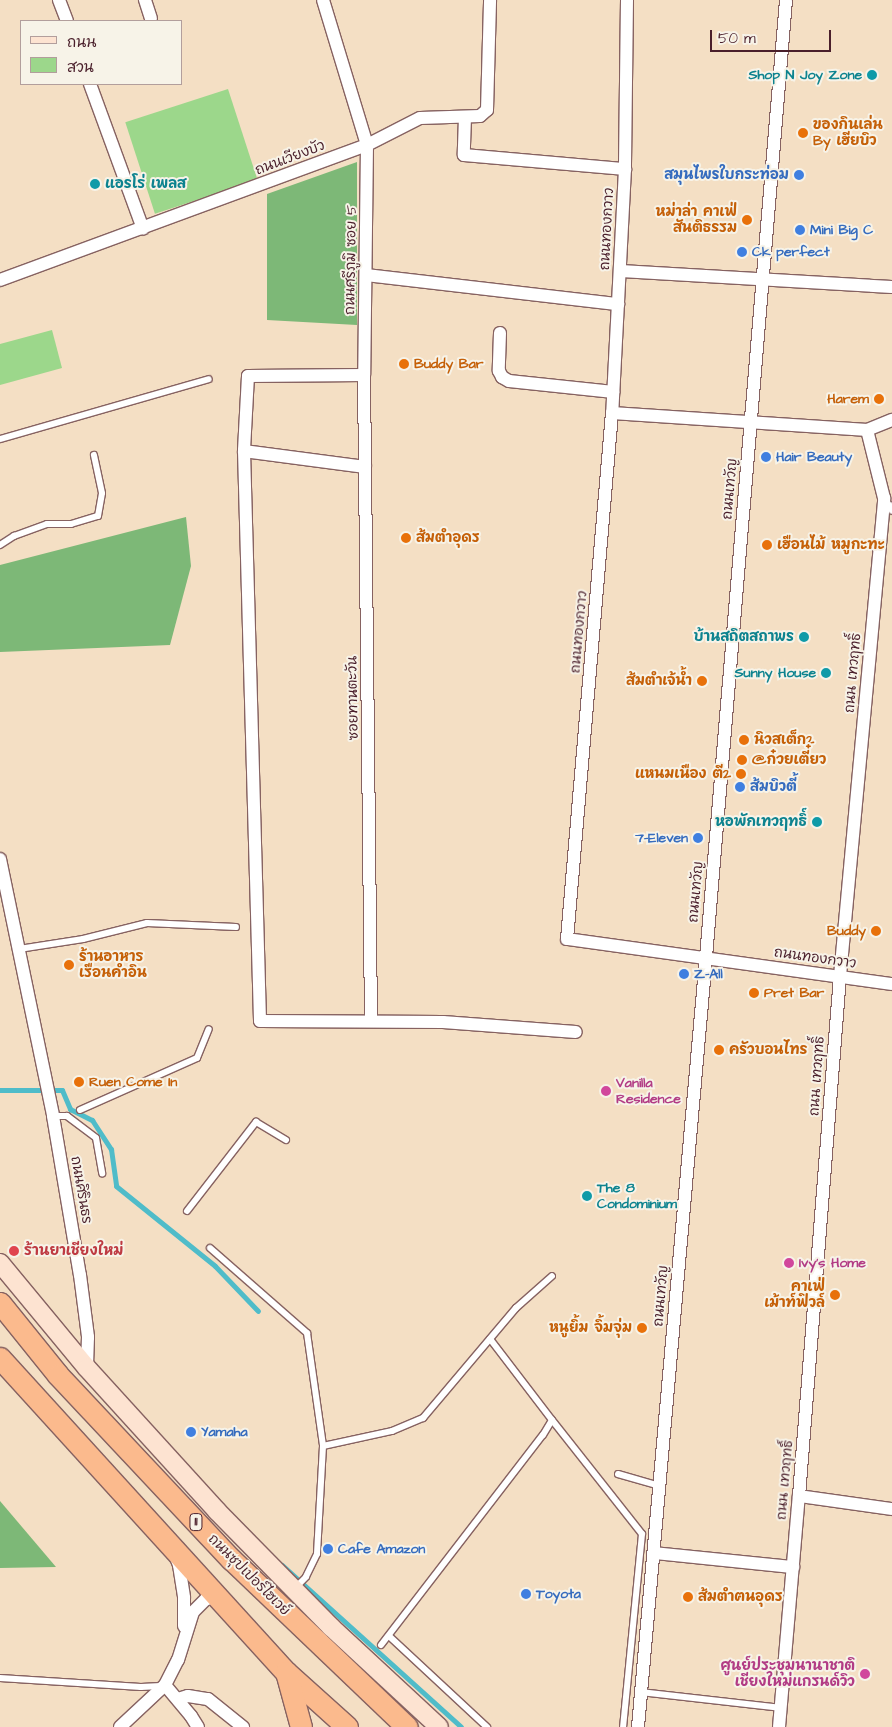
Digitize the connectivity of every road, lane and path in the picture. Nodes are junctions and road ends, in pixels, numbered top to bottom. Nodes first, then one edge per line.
1 (59, 0) edge
2 (145, 0) edge
3 (323, 0) edge
4 (490, 0) edge
5 (627, 0) edge
6 (786, 0) edge
7 (151, 18) dead end
8 (67, 20) edge
9 (90, 85) edge
10 (465, 117) junction
11 (367, 145) junction
12 (625, 169) junction
13 (142, 229) junction
14 (621, 271) junction
15 (366, 275) junction
16 (762, 279) junction
17 (0, 280) edge
18 (892, 286) edge
19 (618, 304) junction
20 (500, 333) dead end
21 (364, 375) junction
22 (209, 379) dead end
23 (613, 392) junction
24 (612, 413) junction
25 (892, 420) edge
26 (750, 422) junction
27 (867, 430) junction
28 (0, 439) edge
29 (244, 451) junction
30 (94, 455) dead end
31 (365, 467) junction
32 (0, 545) edge
33 (0, 859) edge
34 (236, 927) dead end
35 (19, 949) junction
36 (706, 957) junction
37 (840, 976) junction
38 (892, 984) edge
39 (371, 1020) junction
40 (209, 1029) dead end
41 (576, 1032) dead end
42 (80, 1110) dead end
43 (52, 1111) junction
44 (286, 1140) dead end
45 (102, 1174) dead end
46 (187, 1211) dead end
47 (210, 1248) dead end
48 (0, 1263) edge
49 (552, 1276) dead end
50 (0, 1303) edge
51 (490, 1339) junction
52 (0, 1358) edge
53 (87, 1368) junction
54 (552, 1420) junction
55 (323, 1446) junction
56 (618, 1474) dead end
57 (660, 1486) junction
58 (799, 1496) junction
59 (892, 1509) edge
60 (169, 1542) junction
61 (654, 1553) junction
62 (793, 1567) junction
63 (296, 1588) junction
64 (218, 1597) junction
65 (184, 1634) junction
66 (389, 1636) junction
67 (382, 1646) dead end
68 (286, 1672) junction
69 (0, 1678) edge
70 (165, 1685) junction
71 (641, 1692) junction
72 (178, 1699) junction
73 (781, 1708) junction
74 (120, 1727) edge
75 (198, 1727) edge
76 (243, 1727) edge
77 (301, 1727) edge
78 (348, 1727) edge
79 (407, 1727) edge
80 (439, 1727) edge
81 (487, 1727) edge
82 (622, 1727) edge
83 (638, 1727) edge
84 (779, 1727) edge

1 - 8 street
2 - 7 street
3 - 11 street, ถนนศรีภูมิ ซอย 5
4 - 10 street, ถนนเวียงบัว
5 - 12 street, ถนนทองกวาว
6 - 16 street, ถนนเทวัญ
9 - 13 street
10 - 11 street, ถนนเวียงบัว
10 - 12 street
11 - 13 street, ถนนเวียงบัว
11 - 15 street, ถนนศรีภูมิ ซอย 5
12 - 14 street, ถนนทองกวาว
13 - 17 street, ถนนเวียงบัว
14 - 16 street
14 - 19 street, ถนนทองกวาว
15 - 19 street
15 - 21 street, ถนนศรีภูมิ ซอย 5
16 - 18 street
16 - 26 street, ถนนเทวัญ
19 - 23 street, ถนนทองกวาว
20 - 23 street
21 - 29 street
21 - 31 street, ซอยทานตะวัน
22 - 28 lane
23 - 24 street, ถนนทองกวาว
24 - 26 street
24 - 36 street, ถนนทองกวาว
25 - 27 street
26 - 27 street
26 - 36 street, ถนนเทวัญ
27 - 37 street, ถนน เทวฤทธิ์
29 - 31 street
29 - 39 street
30 - 32 lane
31 - 39 street, ซอยทานตะวัน
33 - 35 street
34 - 35 lane
35 - 43 street, ถนนศิรินธร
36 - 37 street, ถนนทองกวาว
36 - 57 street, ถนนเทวัญ
37 - 38 street, ถนนทองกวาว
37 - 58 street, ถนน เทวฤทธิ์
39 - 41 street
40 - 42 lane
43 - 45 lane
43 - 53 street, ถนนศิรินธร
44 - 46 lane
47 - 55 lane
48 - 53 main road
49 - 51 lane
50 - 79 highway, ถนนซุปเปอร์ไฮเวย์ / 11
51 - 54 lane
51 - 55 lane
52 - 60 highway
53 - 63 main road
54 - 66 lane
54 - 82 lane
55 - 63 lane
56 - 57 lane
57 - 61 street, ถนนเทวัญ
58 - 59 street
58 - 62 street, ถนน เทวฤทธิ์
60 - 64 highway
60 - 65 street
61 - 62 street
61 - 71 street, ถนนเทวัญ
62 - 73 street, ถนน เทวฤทธิ์
63 - 80 main road
64 - 65 street
64 - 68 highway
65 - 70 street
66 - 67 lane
66 - 81 lane
68 - 77 highway
68 - 78 highway
69 - 70 lane
70 - 72 street
70 - 74 street
71 - 73 lane
71 - 83 street, ถนนเทวัญ
72 - 75 street
72 - 76 street
73 - 84 street, ถนน เทวฤทธิ์

